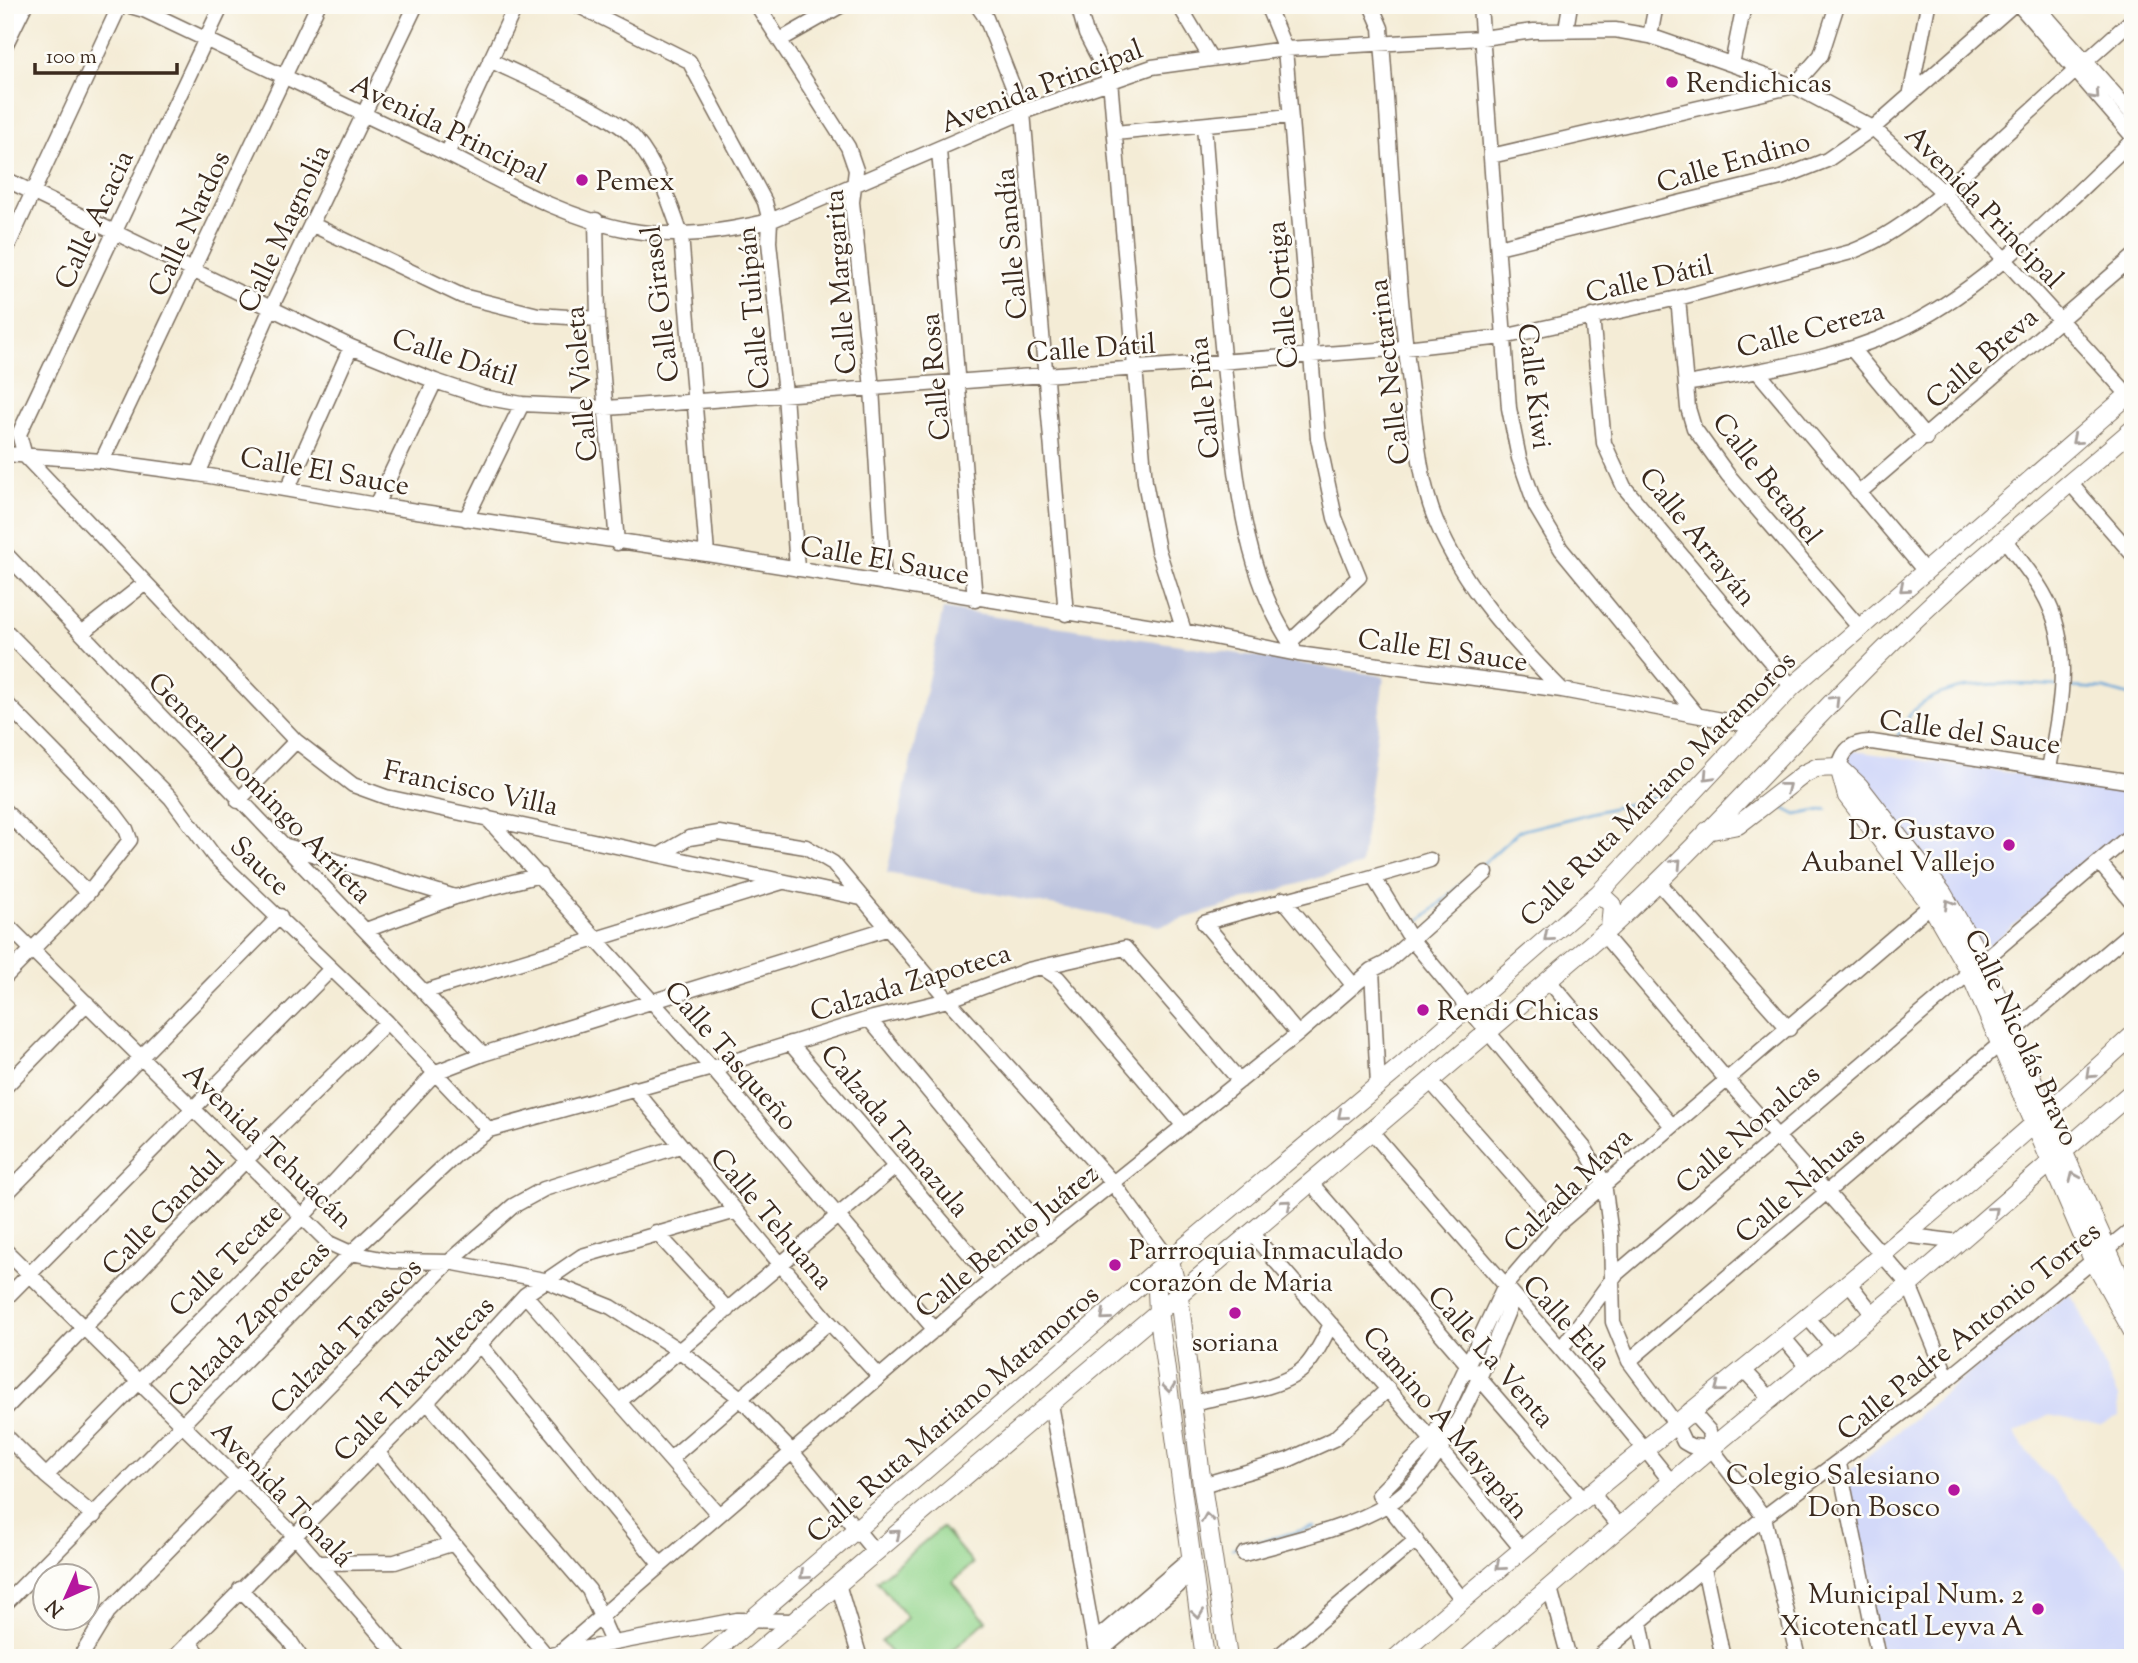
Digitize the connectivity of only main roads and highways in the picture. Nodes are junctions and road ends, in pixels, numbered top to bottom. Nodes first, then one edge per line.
1 (2131, 396) edge
2 (2133, 429) edge
3 (1839, 767) junction
4 (1707, 831) junction
5 (1599, 893) junction
6 (1606, 931) junction
7 (1976, 966) junction
8 (1450, 1023) junction
9 (2133, 1035) edge
10 (1457, 1058) junction
11 (2133, 1091) edge
12 (2041, 1119) junction
13 (2057, 1156) junction
14 (2099, 1256) junction
15 (1163, 1266) junction
16 (1179, 1296) junction
17 (2133, 1306) edge
18 (1158, 1311) junction
19 (2133, 1332) edge
20 (1124, 1339) junction
21 (1165, 1356) junction
22 (707, 1658) edge
23 (751, 1658) edge
24 (1205, 1658) edge
25 (1228, 1658) edge
26 (1396, 1658) edge
27 (1468, 1658) edge

1 -> 5 main road, Calle Ruta Mariano Matamoros
4 -> 2 main road, Calle Ruta Mariano Matamoros
4 -> 3 main road
3 - 7 main road, Calle Nicolás Bravo
7 -> 3 main road, Calle Nicolás Bravo
6 -> 4 main road, Calle Ruta Mariano Matamoros
5 - 6 main road
5 -> 8 main road, Calle Ruta Mariano Matamoros
6 - 10 main road, Calle Ruta Mariano Matamoros
7 - 12 main road, Calle Nicolás Bravo
8 - 10 main road
8 -> 15 main road, Calle Ruta Mariano Matamoros
9 -> 12 main road
16 -> 10 main road, Calle Ruta Mariano Matamoros
11 - 13 main road
12 - 13 main road, Calle Nicolás Bravo
12 -> 26 main road
13 - 14 main road, Calle Nicolás Bravo
27 -> 13 main road
14 - 17 main road, Calle Nicolás Bravo
14 - 19 main road, Calle Nicolás Bravo
15 - 16 main road
15 - 18 main road
15 -> 22 main road, Calle Ruta Mariano Matamoros
16 - 18 main road, Calle Ruta Mariano Matamoros
25 -> 16 main road
18 - 20 main road, Calle Ruta Mariano Matamoros
18 - 21 main road
20 - 21 main road
23 -> 20 main road, Calle Ruta Mariano Matamoros
21 -> 24 main road

